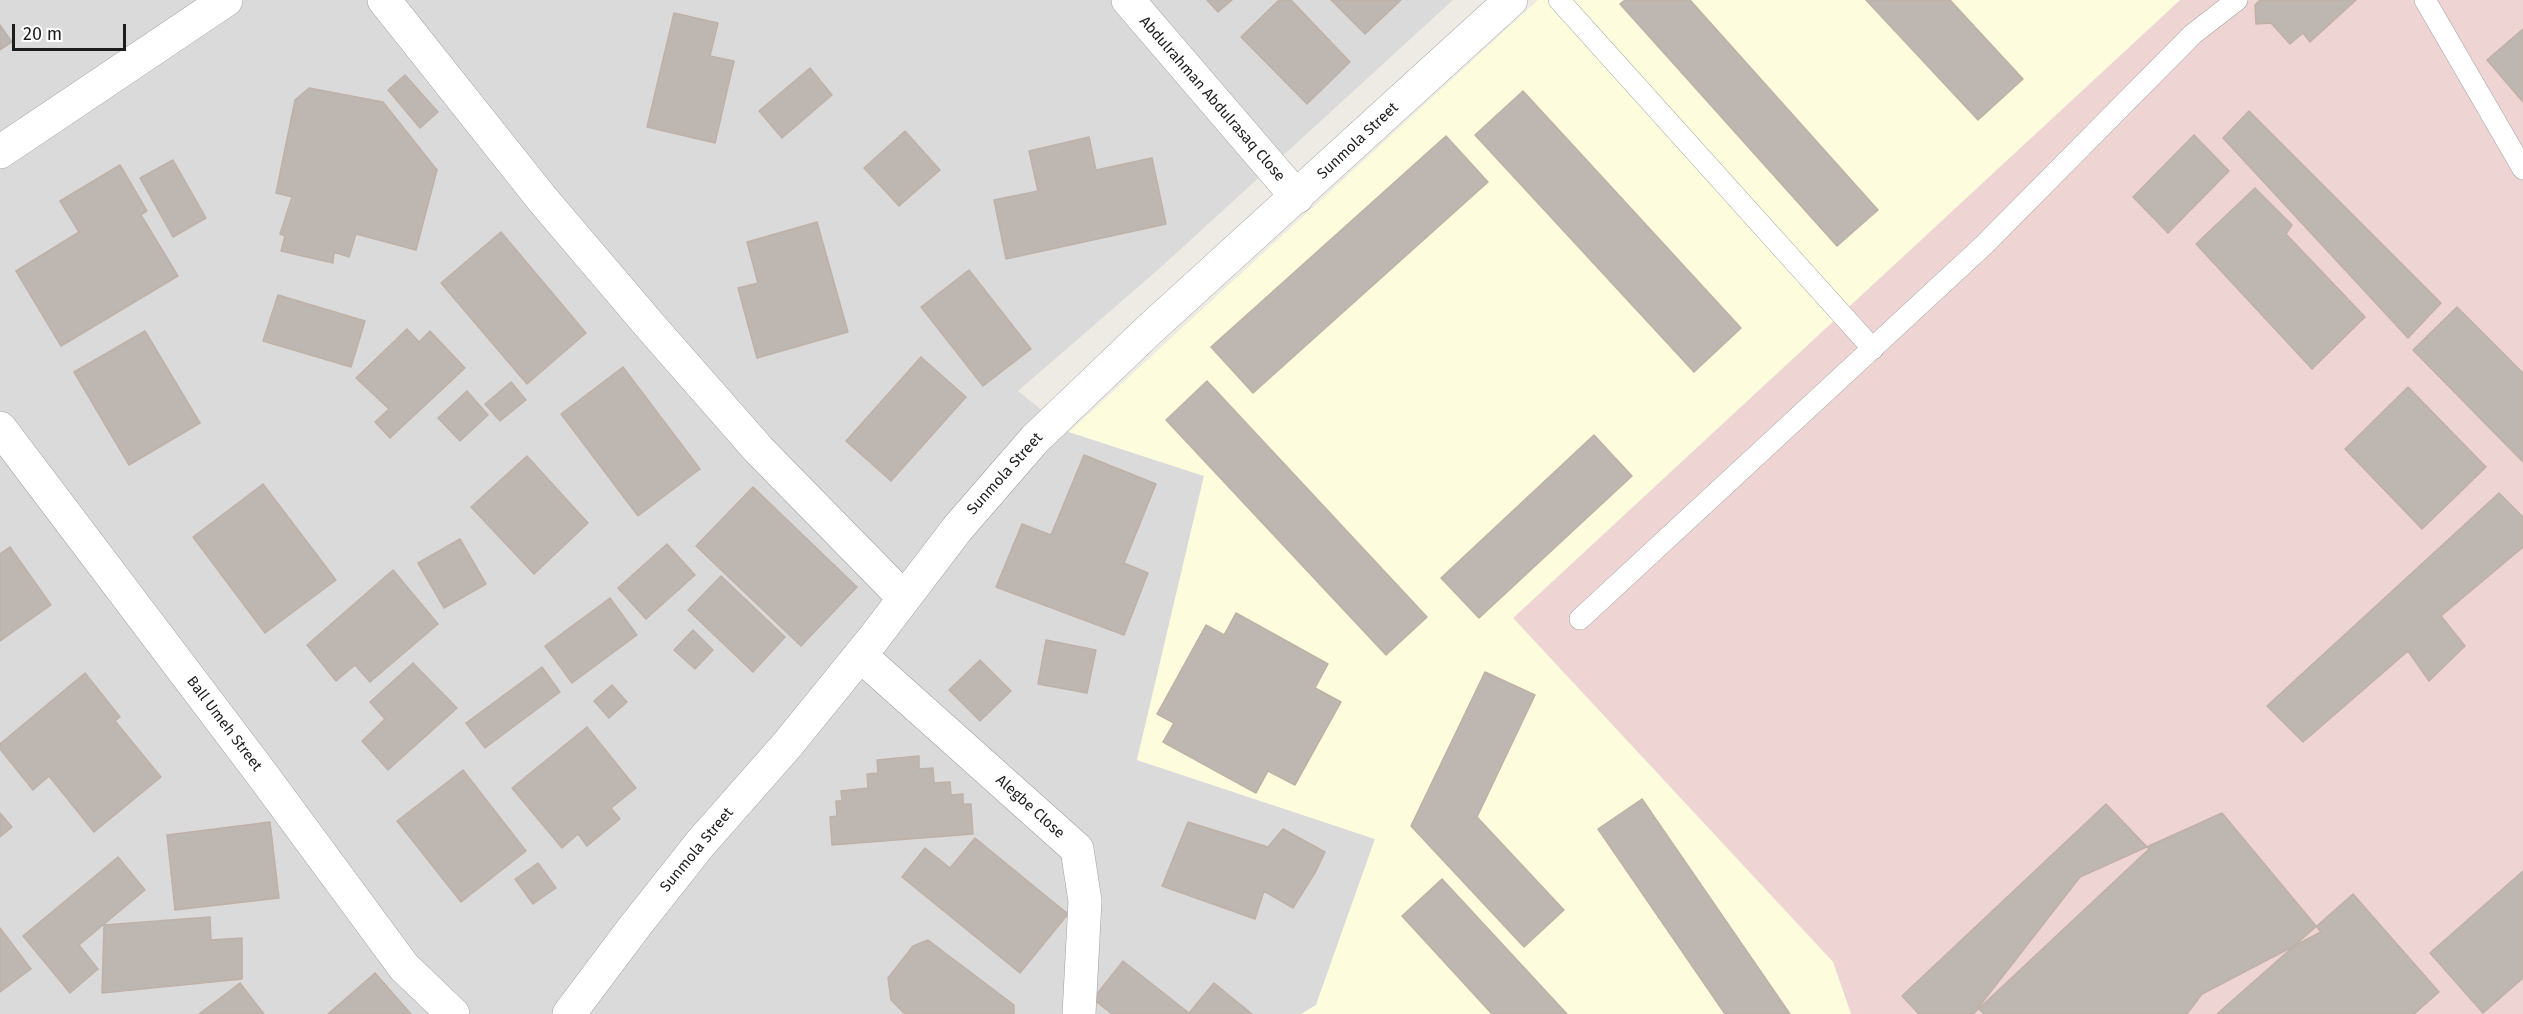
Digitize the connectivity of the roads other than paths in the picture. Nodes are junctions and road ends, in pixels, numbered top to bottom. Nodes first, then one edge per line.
1 (226, 0) edge
2 (384, 0) edge
3 (1128, 0) edge
4 (1511, 0) edge
5 (1559, 0) edge
6 (2237, 0) edge
7 (2424, 0) edge
8 (0, 152) edge
9 (2523, 169) edge
10 (1297, 197) junction
11 (1874, 349) junction
12 (0, 428) edge
13 (904, 598) junction
14 (1580, 619) dead end
15 (860, 655) junction
16 (453, 1014) edge
17 (569, 1014) edge
18 (1079, 1014) edge

1 - 8 street
2 - 13 street
3 - 10 street, Abdulrahman Abdulrasaq Close
4 - 10 street, Sunmola Street
5 - 11 lane
6 - 11 lane
7 - 9 lane
10 - 13 street, Sunmola Street
11 - 14 lane
12 - 16 street, Ball Umeh Street
13 - 15 street, Sunmola Street
15 - 17 street, Sunmola Street
15 - 18 street, Alegbe Close

